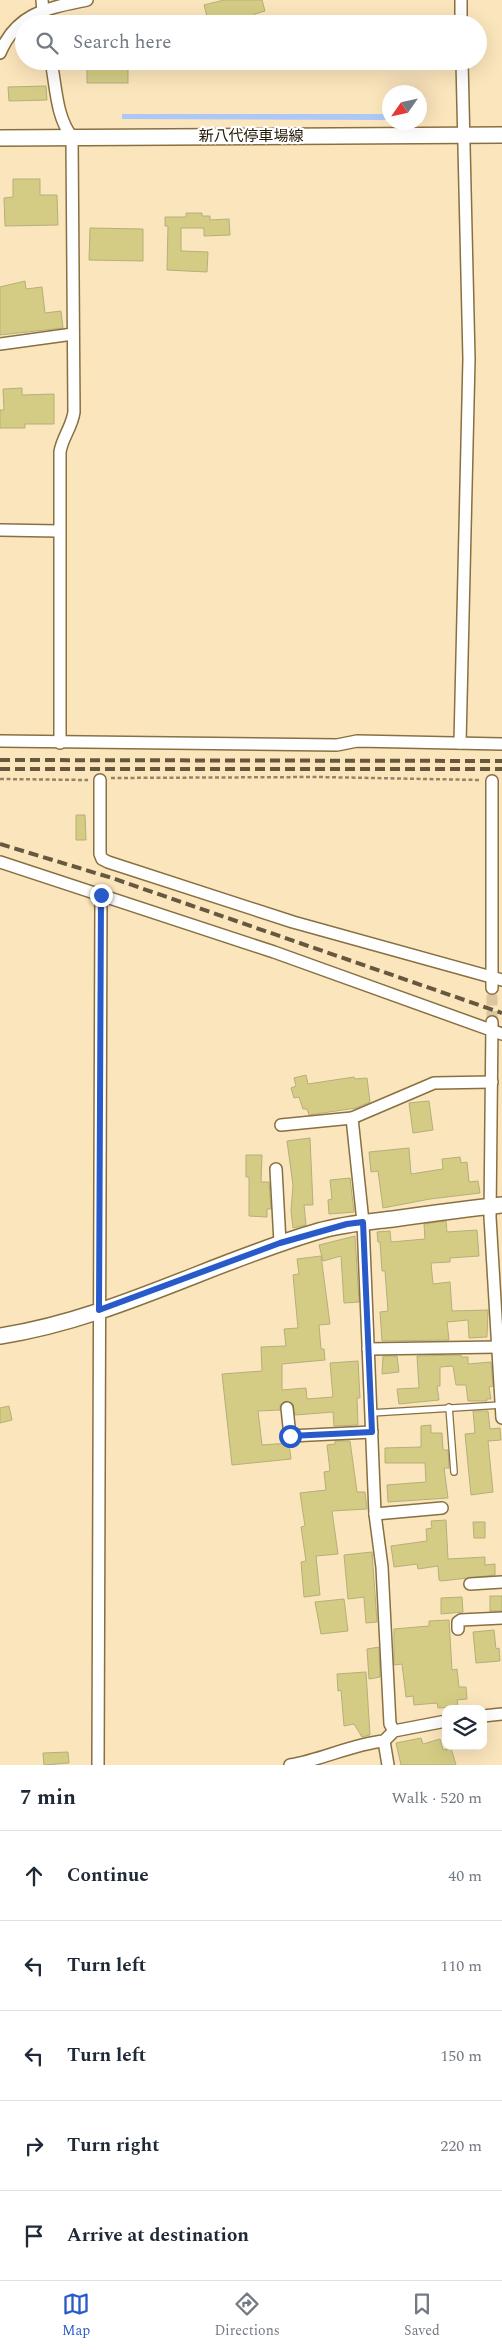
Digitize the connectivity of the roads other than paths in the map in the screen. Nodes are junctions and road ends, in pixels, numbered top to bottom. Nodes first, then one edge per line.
1 (87, 0) edge
2 (461, 0) edge
3 (42, 5) edge
4 (31, 15) edge
5 (461, 15) edge
6 (15, 30) edge
7 (0, 53) edge
8 (53, 70) edge
9 (462, 70) edge
10 (464, 135) junction
11 (502, 135) edge
12 (72, 137) junction
13 (0, 138) edge
14 (73, 334) junction
15 (0, 344) edge
16 (0, 530) edge
17 (59, 531) junction
18 (0, 741) edge
19 (60, 743) junction
20 (460, 743) junction
21 (502, 744) edge
22 (100, 780) road end
23 (492, 781) road end
24 (0, 862) edge
25 (101, 895) junction
26 (495, 982) edge
27 (495, 1029) edge
28 (492, 1082) junction
29 (352, 1118) junction
30 (281, 1125) dead end
31 (276, 1169) dead end
32 (496, 1206) edge
33 (363, 1222) junction
34 (280, 1243) junction
35 (99, 1310) junction
36 (0, 1336) edge
37 (498, 1347) junction
38 (368, 1349) junction
39 (501, 1377) edge
40 (501, 1405) edge
41 (449, 1407) junction
42 (287, 1408) dead end
43 (371, 1413) junction
44 (502, 1418) edge
45 (372, 1432) junction
46 (454, 1472) dead end
47 (442, 1508) dead end
48 (375, 1514) junction
49 (502, 1582) edge
50 (470, 1584) dead end
51 (502, 1618) edge
52 (458, 1629) dead end
53 (502, 1714) edge
54 (487, 1716) edge
55 (442, 1721) edge
56 (394, 1731) junction
57 (384, 1741) junction
58 (98, 1765) edge
59 (290, 1765) edge
60 (388, 1765) edge

1 - 3 street
2 - 5 street
3 - 4 street
6 - 7 street
8 - 12 street
9 - 10 street
10 - 11 street, 新八代停車場線
10 - 12 street, 新八代停車場線
10 - 20 street
12 - 13 street, 新八代停車場線
12 - 14 street
14 - 15 street
14 - 17 street
16 - 17 street
17 - 19 street
18 - 19 street
19 - 20 street
20 - 21 street
22 - 26 street
23 - 26 street
24 - 25 street
25 - 27 street
25 - 35 street
27 - 28 street
28 - 29 street
28 - 32 street
29 - 30 street
29 - 33 street
31 - 34 street
32 - 33 street
32 - 37 street
33 - 34 street
33 - 38 street
34 - 35 street
35 - 36 street
35 - 58 street
37 - 38 street
37 - 39 street
38 - 43 street
39 - 40 street
40 - 41 lane
40 - 44 street
41 - 43 lane
41 - 46 lane
42 - 45 street
43 - 45 street
45 - 48 street
47 - 48 street
48 - 56 street
49 - 50 street
51 - 52 street
53 - 54 street
55 - 56 street
56 - 57 street
57 - 59 street
57 - 60 street

